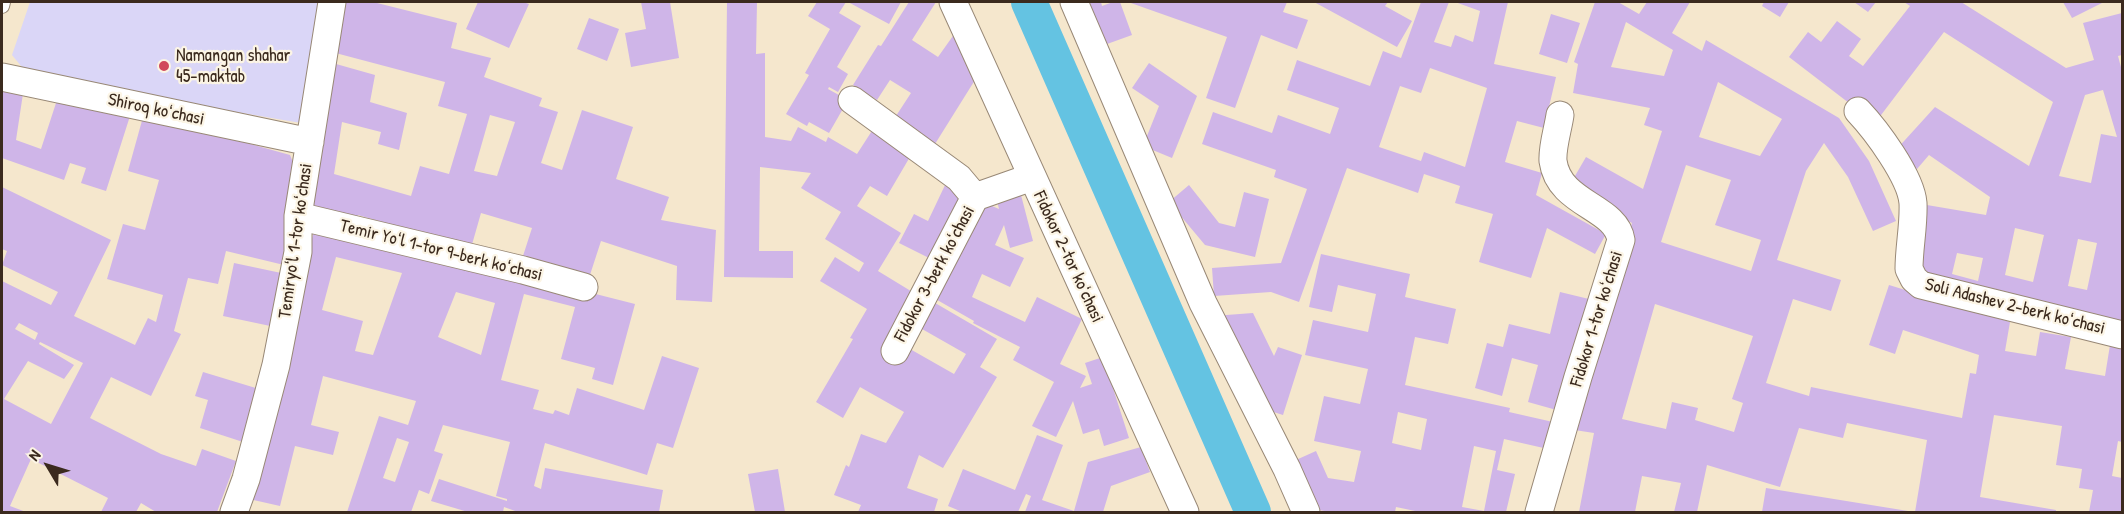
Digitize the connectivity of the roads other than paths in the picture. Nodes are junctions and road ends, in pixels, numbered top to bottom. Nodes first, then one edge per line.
1 (3, 2) edge
2 (332, 2) edge
3 (952, 2) edge
4 (1074, 2) edge
5 (2, 6) edge
6 (2, 77) edge
7 (852, 100) dead end
8 (1858, 111) dead end
9 (1560, 115) dead end
10 (310, 142) junction
11 (1032, 177) junction
12 (975, 197) junction
13 (298, 216) junction
14 (584, 287) dead end
15 (2122, 334) edge
16 (895, 351) dead end
17 (234, 513) edge
18 (1185, 513) edge
19 (1306, 513) edge
20 (1539, 513) edge

1 - 5 lane
2 - 10 street, Temiryoʻl 1-tor koʻchasi
3 - 11 street, Fidokor 2-tor koʻchasi
4 - 19 street
6 - 10 street, Shiroq koʻchasi
7 - 12 street, Fidokor 3-berk koʻchasi
8 - 15 street, Soli Adashev 2-berk koʻchasi
9 - 20 street, Fidokor 1-tor koʻchasi
10 - 13 street, Temiryoʻl 1-tor koʻchasi
11 - 12 street, Fidokor 3-berk koʻchasi
11 - 18 street, Fidokor 2-tor koʻchasi
12 - 16 street, Fidokor 3-berk koʻchasi
13 - 14 street, Temir Yoʻl 1-tor 9-berk koʻchasi
13 - 17 street, Temiryoʻl 1-tor koʻchasi

